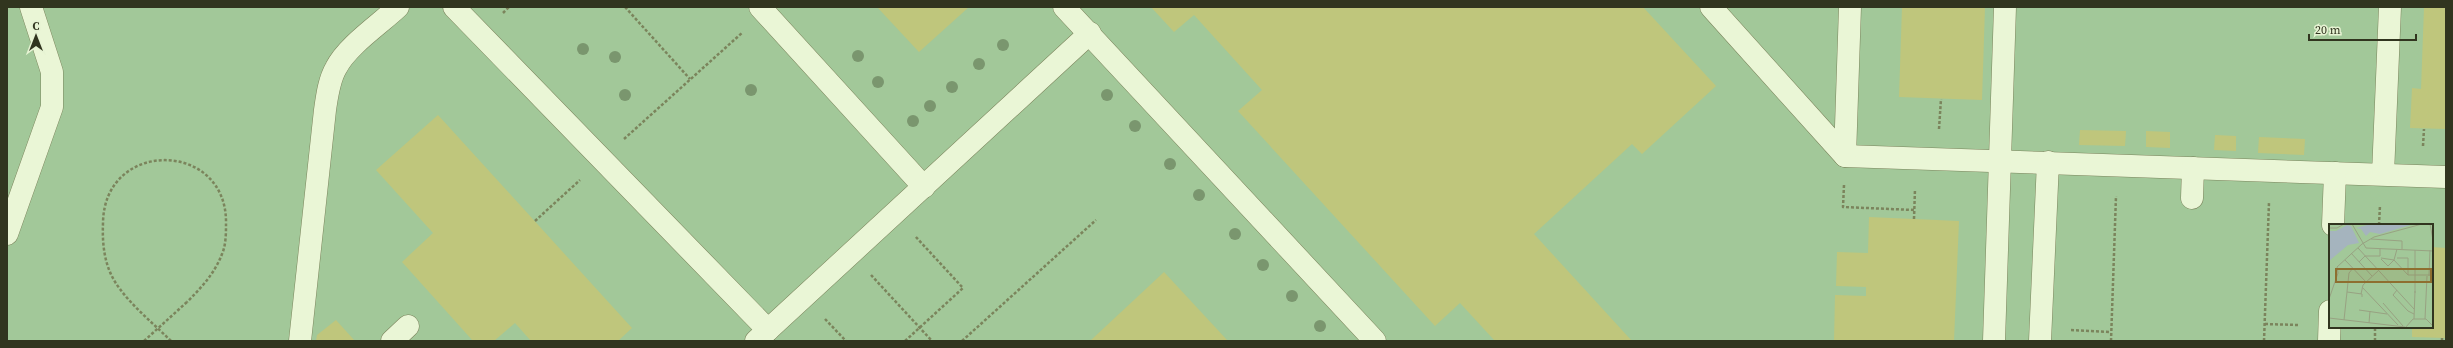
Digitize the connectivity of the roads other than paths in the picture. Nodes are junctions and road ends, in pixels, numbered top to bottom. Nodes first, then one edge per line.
1 (31, 7) edge
2 (398, 7) edge
3 (454, 7) edge
4 (1064, 7) edge
5 (1711, 7) edge
6 (1850, 7) edge
7 (2005, 7) edge
8 (2390, 7) edge
9 (762, 9) edge
10 (1090, 33) junction
11 (1845, 156) junction
12 (1999, 161) junction
13 (2048, 162) junction
14 (2193, 168) junction
15 (2335, 173) junction
16 (2383, 174) junction
17 (2446, 177) edge
18 (924, 187) junction
19 (2192, 198) dead end
20 (2333, 224) edge
21 (7, 234) edge
22 (408, 326) dead end
23 (2329, 328) edge
24 (2041, 335) edge
25 (762, 336) edge
26 (300, 341) edge
27 (392, 341) edge
28 (1374, 341) edge
29 (1994, 341) edge
30 (2329, 341) edge

1 - 21 lane
2 - 26 lane
3 - 25 lane
4 - 10 lane
5 - 11 lane
6 - 11 lane
7 - 12 lane
8 - 16 lane
9 - 18 lane
10 - 18 lane
10 - 28 lane
11 - 12 lane
12 - 13 lane
12 - 29 lane
13 - 14 lane
13 - 24 lane
14 - 15 lane
14 - 19 lane
15 - 16 lane
15 - 20 lane
16 - 17 lane
18 - 25 lane
22 - 27 lane
23 - 30 lane

